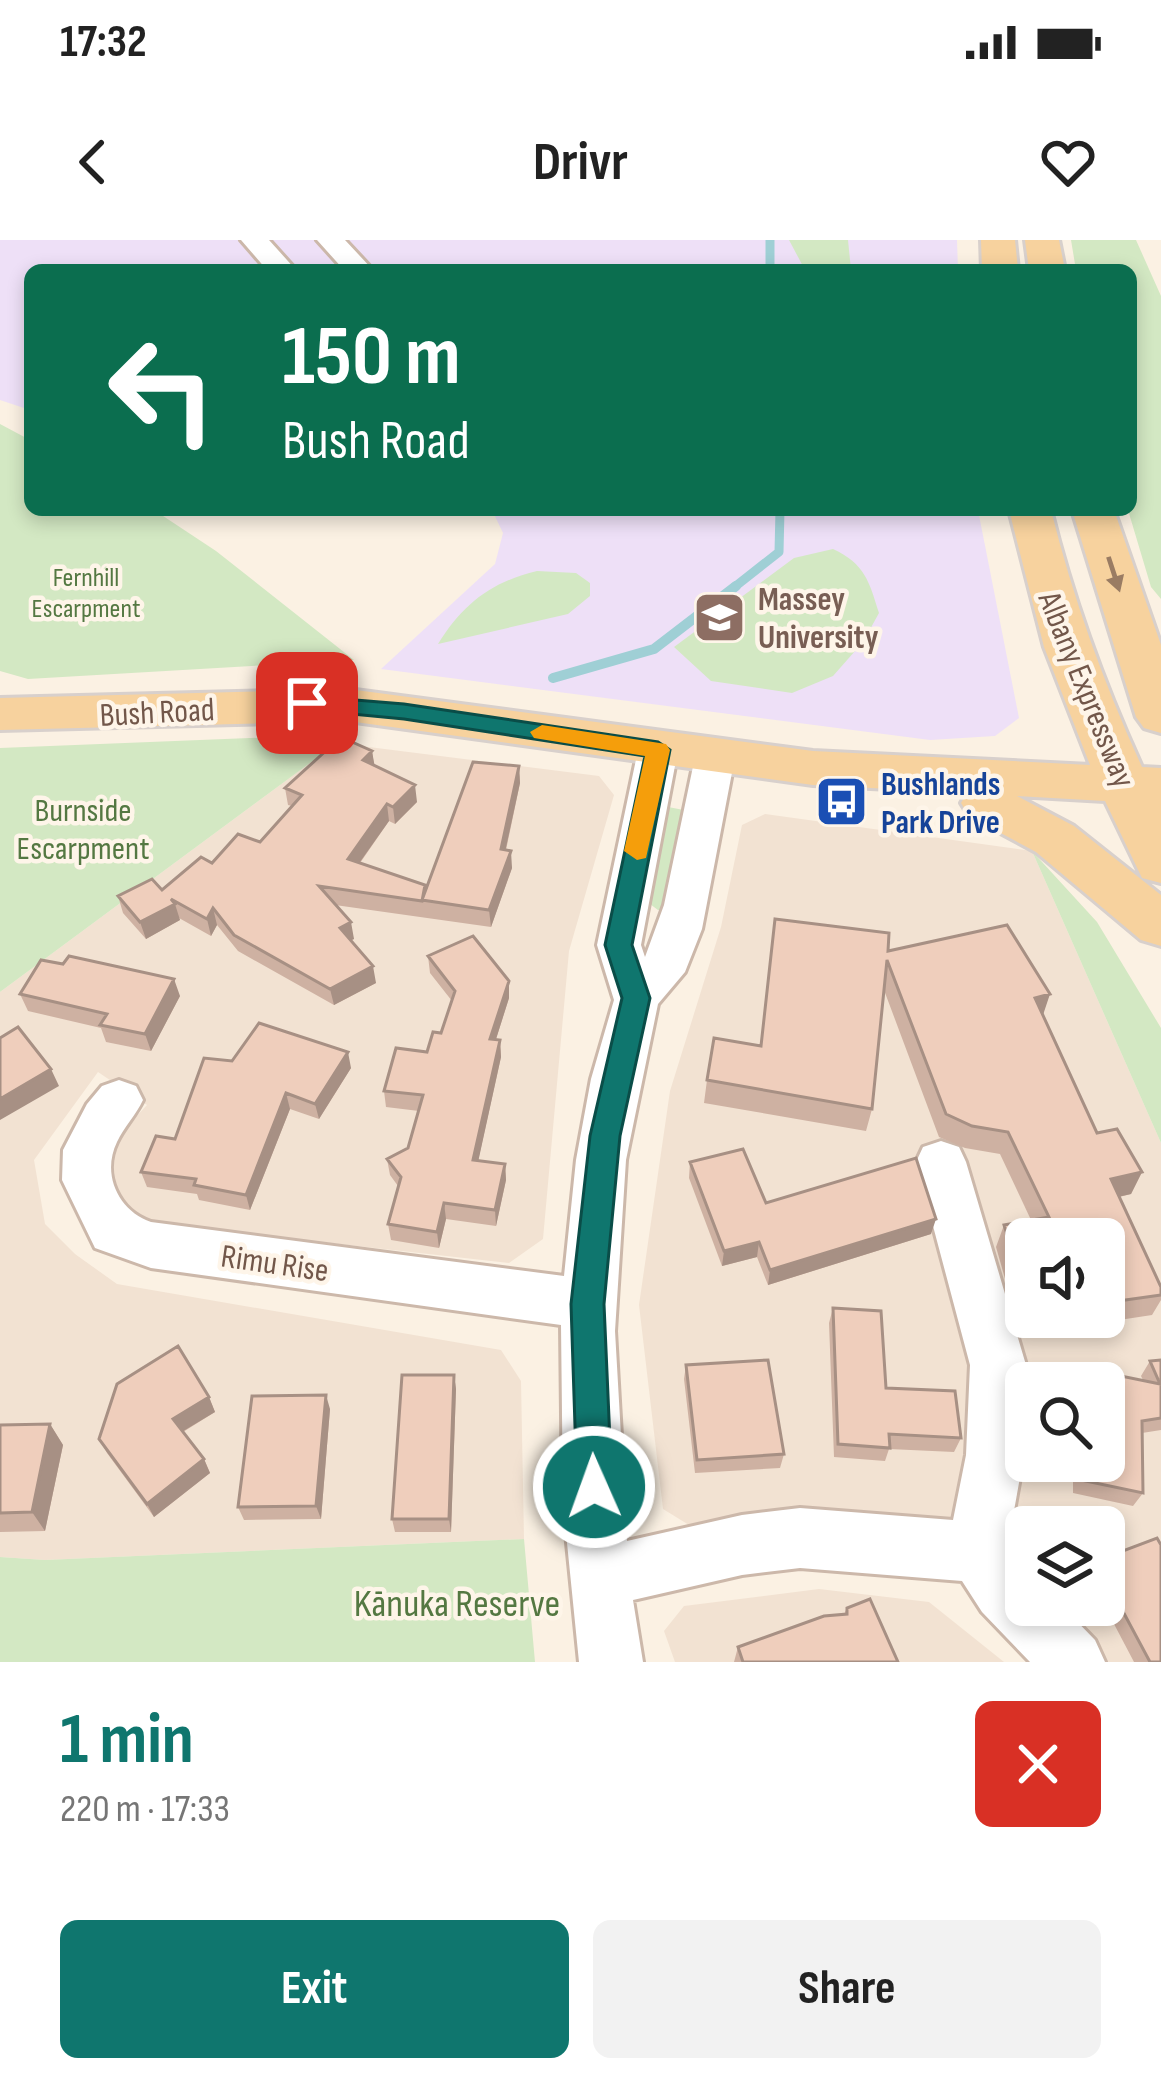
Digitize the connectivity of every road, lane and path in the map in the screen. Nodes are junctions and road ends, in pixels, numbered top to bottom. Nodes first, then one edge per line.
1 (254, 240) edge
2 (330, 240) edge
3 (276, 264) edge
4 (353, 264) edge
5 (1031, 516) edge
6 (1096, 516) edge
7 (1153, 675) edge
8 (1088, 711) junction
9 (0, 714) edge
10 (1161, 717) edge
11 (658, 750) junction
12 (715, 757) junction
13 (813, 768) junction
14 (940, 774) junction
15 (1146, 801) edge
16 (987, 803) junction
17 (1161, 864) edge
18 (625, 911) junction
19 (680, 918) junction
20 (1161, 925) edge
21 (636, 998) junction
22 (119, 1100) dead end
23 (941, 1162) dead end
24 (587, 1304) junction
25 (984, 1523) junction
26 (598, 1578) junction
27 (1069, 1657) edge
28 (611, 1662) edge

1 - 3 street
2 - 4 street
5 - 8 main road, Albany Expressway
6 -> 7 main road, Albany Expressway
7 - 10 main road, Albany Expressway
8 - 14 main road
8 - 15 main road, Albany Expressway
9 - 11 main road, Bush Road
11 - 12 main road, Bush Road
11 - 18 street
12 - 13 main road, Bush Road
12 - 19 street
13 - 14 main road, Bush Road
13 - 16 main road, Bush Road
14 - 15 main road, Bush Road
15 - 16 main road, Bush Road
15 - 17 main road, Albany Expressway
16 - 20 main road
18 - 19 street
18 - 21 street
19 - 21 street
21 - 24 street
22 - 24 street, Rimu Rise
23 - 25 street
24 - 26 street
25 - 26 street
25 - 27 street
26 - 28 street

